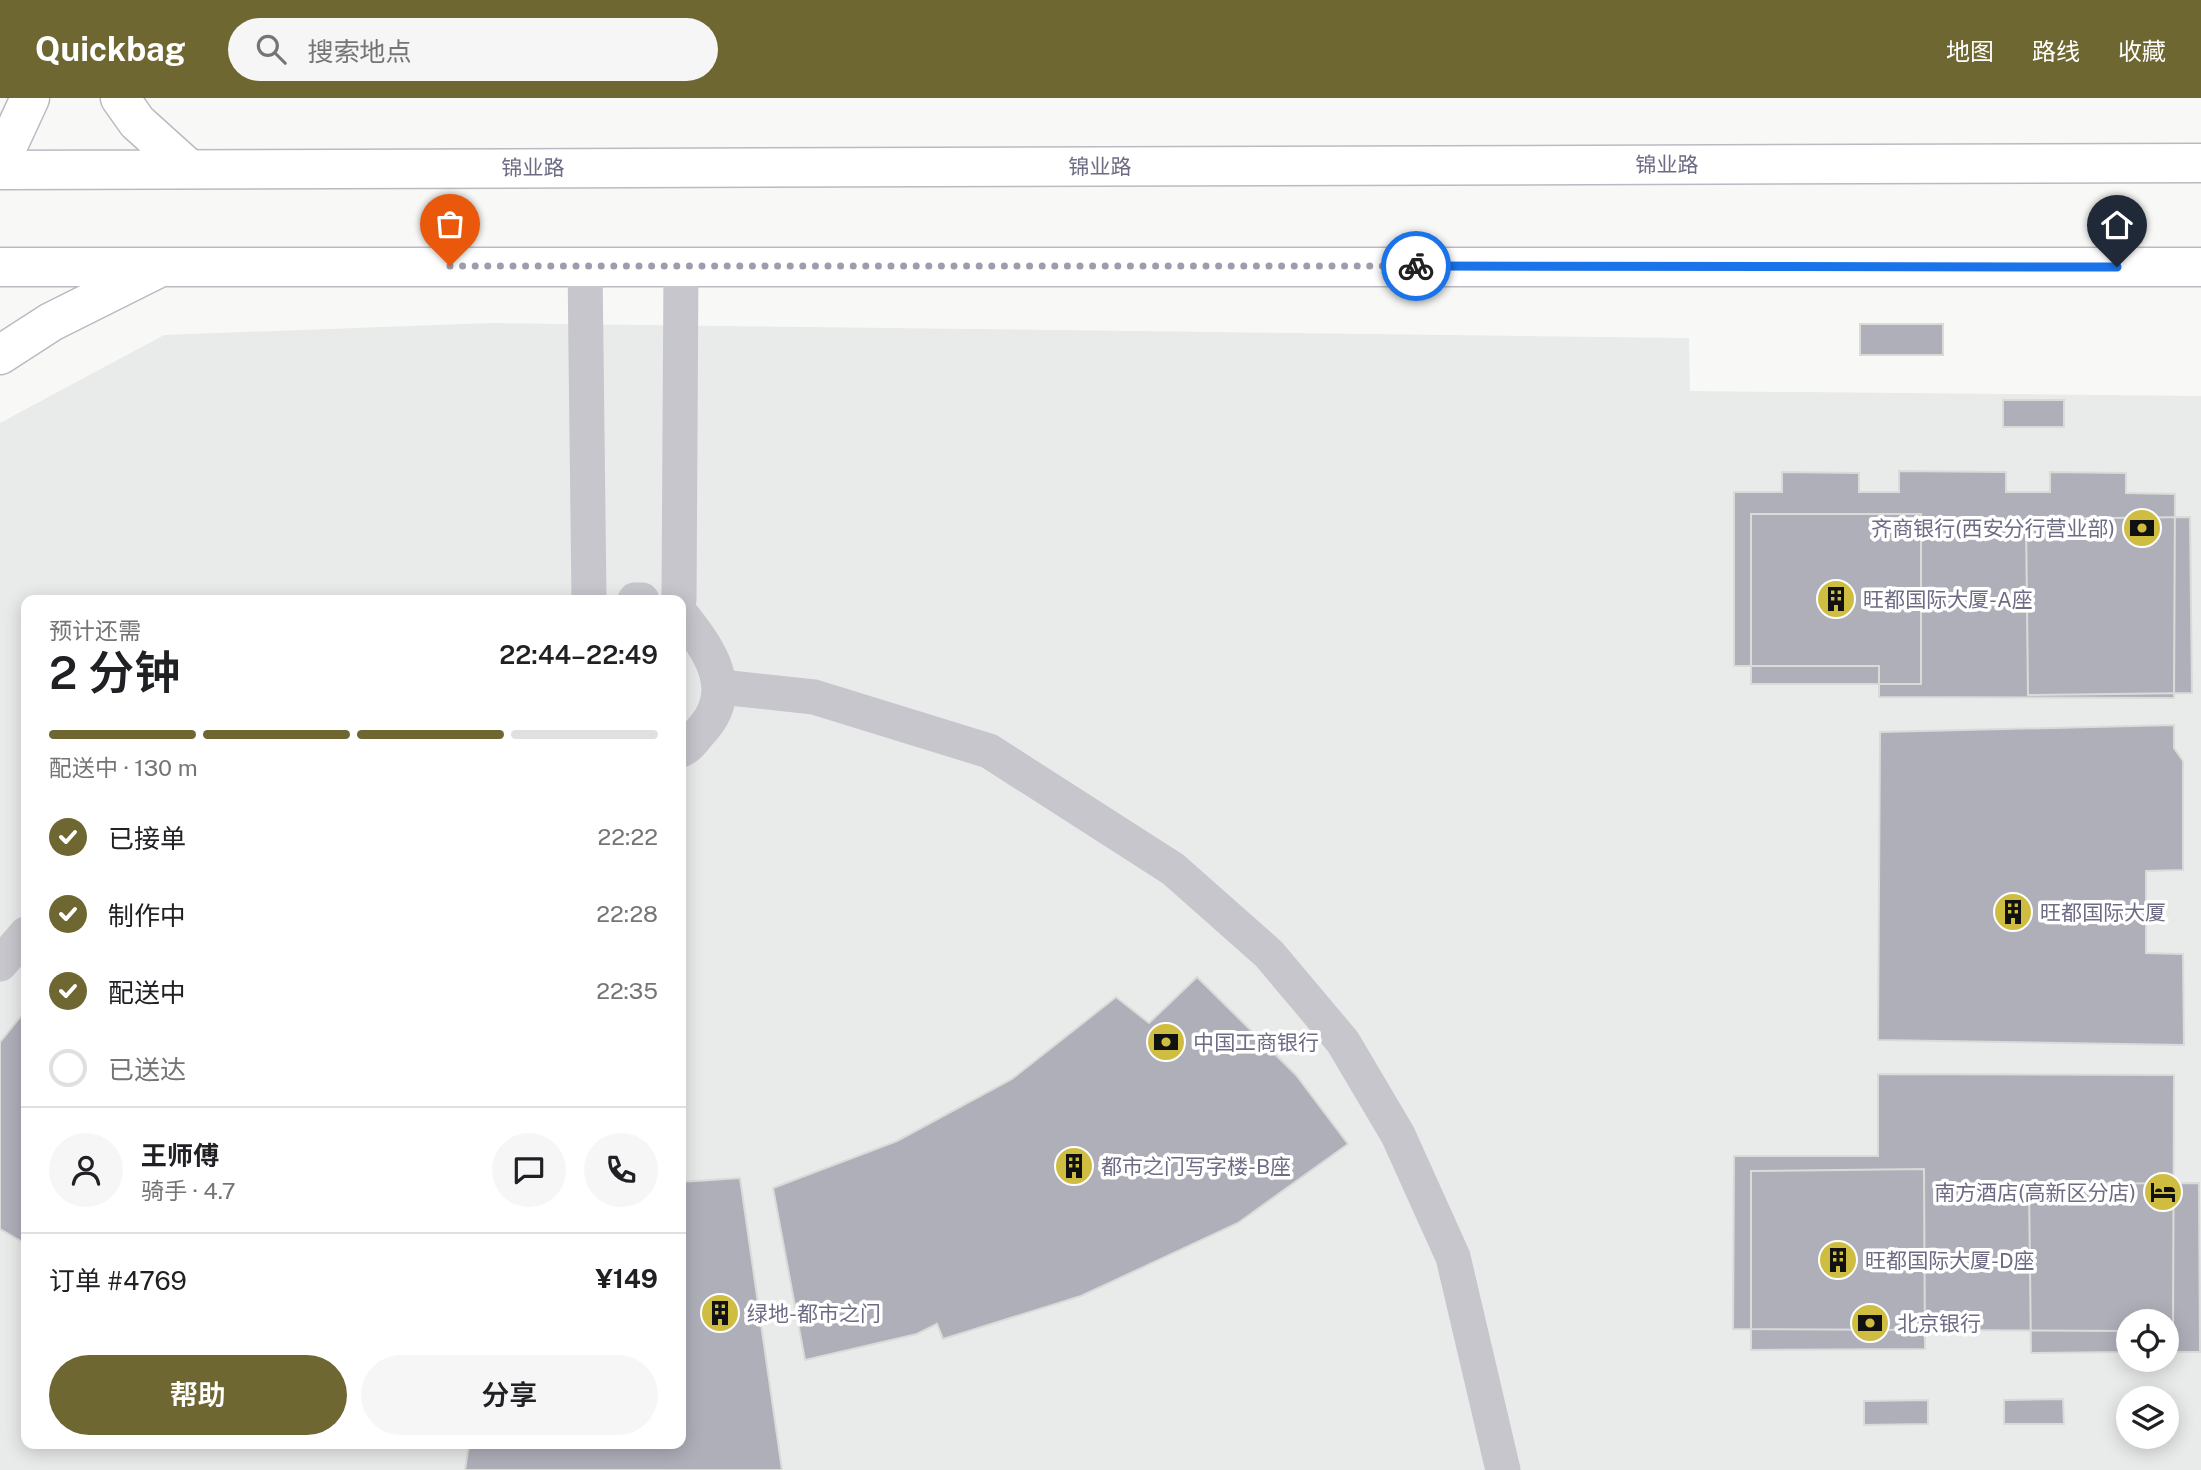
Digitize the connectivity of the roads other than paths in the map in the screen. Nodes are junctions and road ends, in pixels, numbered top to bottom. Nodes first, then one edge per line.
1 (30, 98) edge
2 (120, 98) edge
3 (0, 163) edge
4 (2201, 163) edge
5 (188, 168) junction
6 (0, 170) edge
7 (164, 266) junction
8 (584, 266) junction
9 (681, 266) junction
10 (0, 267) edge
11 (2201, 267) edge
12 (0, 355) edge
13 (589, 595) edge
14 (679, 595) edge
15 (686, 620) edge
16 (721, 687) junction
17 (686, 746) edge
18 (21, 940) edge
19 (0, 964) edge
20 (1503, 1470) edge

1 - 3 main road
2 - 5 main road
4 - 5 main road, 锦业路
5 - 6 main road, 锦业路
7 - 8 main road
7 - 10 main road
7 - 12 main road
8 - 9 main road
8 - 13 street
9 - 11 main road
9 - 14 street
15 - 16 street
16 - 17 street
16 - 20 street
18 - 19 street

